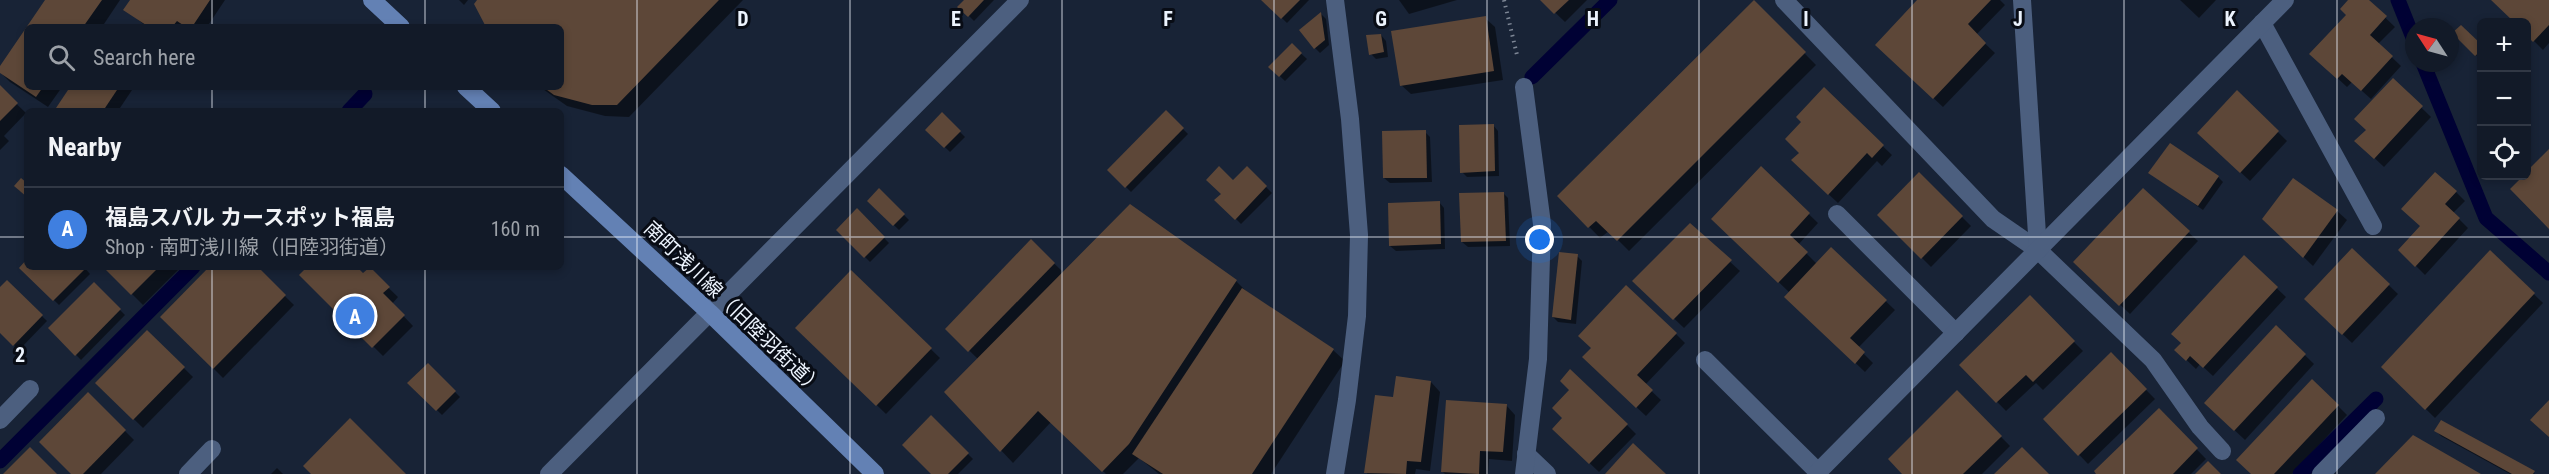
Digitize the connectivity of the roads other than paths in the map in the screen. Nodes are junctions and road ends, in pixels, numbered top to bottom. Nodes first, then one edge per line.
1 (372, 0) edge
2 (1020, 0) edge
3 (1335, 0) edge
4 (1784, 0) edge
5 (2022, 0) edge
6 (2285, 0) edge
7 (2262, 23) junction
8 (398, 24) edge
9 (1524, 87) road end
10 (469, 90) edge
11 (489, 108) edge
12 (564, 178) edge
13 (1838, 214) dead end
14 (2373, 226) dead end
15 (2038, 250) junction
16 (710, 313) junction
17 (1956, 333) junction
18 (1705, 360) dead end
19 (30, 389) dead end
20 (2376, 418) dead end
21 (0, 420) edge
22 (212, 449) dead end
23 (2222, 451) dead end
24 (1526, 454) junction
25 (1817, 473) edge
26 (188, 474) edge
27 (549, 474) edge
28 (875, 474) edge
29 (1335, 474) edge
30 (1524, 474) edge
31 (1547, 474) edge
32 (2321, 474) edge

1 - 8 street
2 - 16 street
3 - 29 street
4 - 15 street
5 - 15 street
6 - 7 street
7 - 14 street
7 - 15 street
9 - 24 street
10 - 11 street
12 - 16 street, 南町浅川線（旧陸羽街道）
13 - 17 street
15 - 17 street
15 - 23 street
16 - 27 street
16 - 28 street, 南町浅川線（旧陸羽街道）
17 - 25 street
18 - 25 street
19 - 21 street
20 - 32 street
22 - 26 street
24 - 30 street
24 - 31 street

